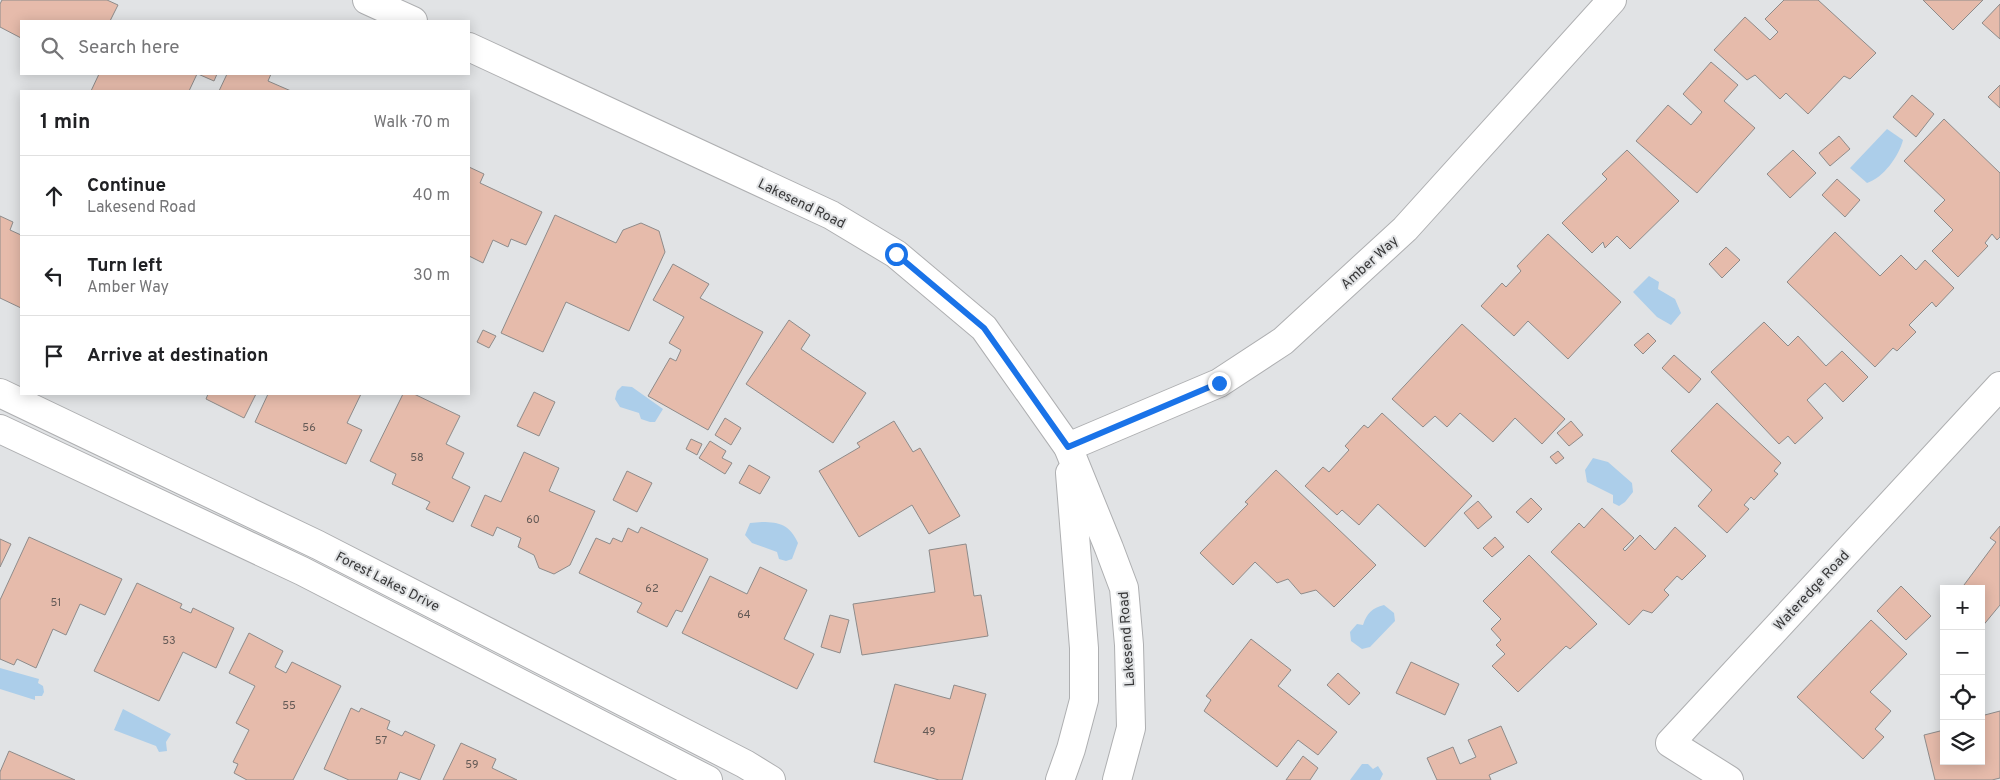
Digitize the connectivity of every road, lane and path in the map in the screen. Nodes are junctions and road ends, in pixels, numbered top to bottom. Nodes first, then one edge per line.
1 (367, 0) edge
2 (1612, 0) edge
3 (411, 20) edge
4 (470, 47) edge
5 (2000, 386) edge
6 (0, 393) edge
7 (0, 429) edge
8 (1068, 447) junction
9 (708, 780) edge
10 (771, 780) edge
11 (1060, 780) edge
12 (1117, 780) edge
13 (1729, 780) edge

1 - 3 street
2 - 8 street, Amber Way
4 - 8 street, Lakesend Road
5 - 13 street, Wateredge Road
6 - 10 street, Forest Lakes Drive
7 - 9 street
8 - 11 street
8 - 12 street, Lakesend Road

